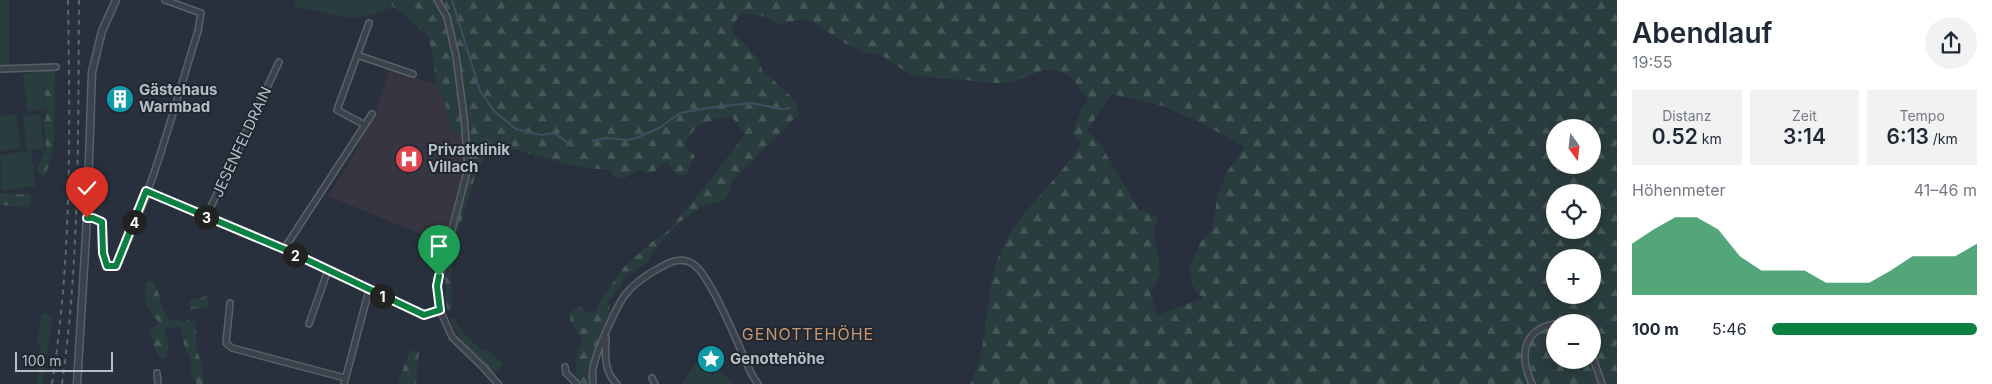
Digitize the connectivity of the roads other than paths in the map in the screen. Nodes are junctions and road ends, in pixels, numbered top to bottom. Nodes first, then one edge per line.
1 (116, 0) edge
2 (165, 0) edge
3 (436, 0) edge
4 (369, 23) dead end
5 (357, 55) junction
6 (279, 62) dead end
7 (56, 68) dead end
8 (0, 69) edge
9 (413, 74) dead end
10 (372, 114) dead end
11 (365, 125) junction
12 (146, 191) junction
13 (206, 217) junction
14 (87, 218) junction
15 (284, 249) junction
16 (328, 270) junction
17 (369, 290) junction
18 (230, 303) dead end
19 (440, 310) junction
20 (309, 324) dead end
21 (1546, 326) edge
22 (606, 333) junction
23 (565, 367) dead end
24 (1597, 369) edge
25 (157, 373) dead end
26 (652, 378) dead end
27 (344, 381) edge
28 (77, 384) edge
29 (158, 384) edge
30 (498, 384) edge
31 (576, 384) edge
32 (593, 384) edge
33 (617, 384) edge
34 (655, 384) edge
35 (758, 384) edge
36 (1532, 384) edge
37 (1602, 384) edge

1 - 14 street
2 - 12 street
3 - 19 street
4 - 5 street
5 - 9 street
5 - 11 street
6 - 13 street, JESENFELDRAIN
7 - 8 street
10 - 11 street
11 - 15 street
12 - 13 street
12 - 14 street
13 - 15 street
14 - 28 street
15 - 16 street
16 - 17 street
16 - 20 street
17 - 19 street
17 - 27 street
18 - 27 street
19 - 30 street
21 - 36 street
22 - 32 street
22 - 33 street
22 - 35 street
23 - 31 street
24 - 37 street
25 - 29 street
26 - 34 street

